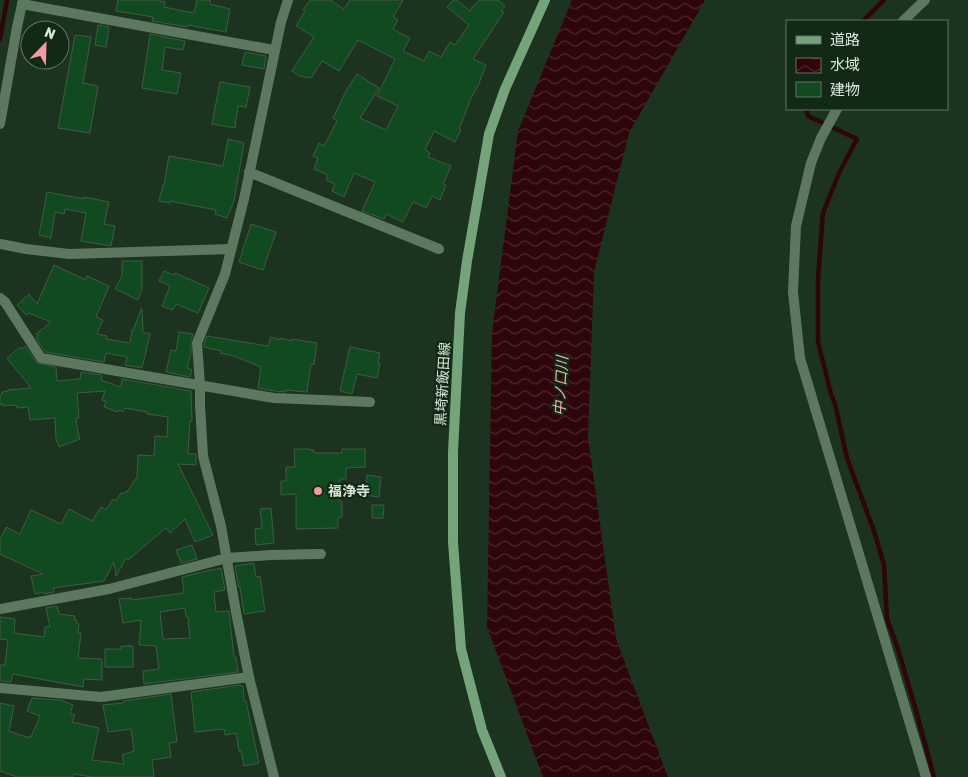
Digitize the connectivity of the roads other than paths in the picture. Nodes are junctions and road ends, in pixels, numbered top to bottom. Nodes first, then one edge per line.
1 (288, 0) edge
2 (545, 0) edge
3 (925, 0) edge
4 (22, 2) edge
5 (904, 20) edge
6 (274, 50) junction
7 (836, 110) edge
8 (0, 124) edge
9 (249, 172) junction
10 (0, 244) edge
11 (231, 249) junction
12 (439, 249) dead end
13 (0, 298) edge
14 (200, 385) junction
15 (370, 402) dead end
16 (321, 554) dead end
17 (227, 558) junction
18 (0, 609) edge
19 (249, 677) junction
20 (0, 688) edge
21 (274, 777) edge
22 (501, 777) edge
23 (926, 777) edge

1 - 6 street
2 - 22 main road, 黒埼新飯田線
3 - 5 street
4 - 6 street
4 - 8 street
6 - 9 street
7 - 23 street
9 - 11 street
9 - 12 street
10 - 11 street
11 - 14 street
13 - 14 street
14 - 15 street
14 - 17 street
16 - 17 street
17 - 18 street
17 - 19 street
19 - 20 street
19 - 21 street

